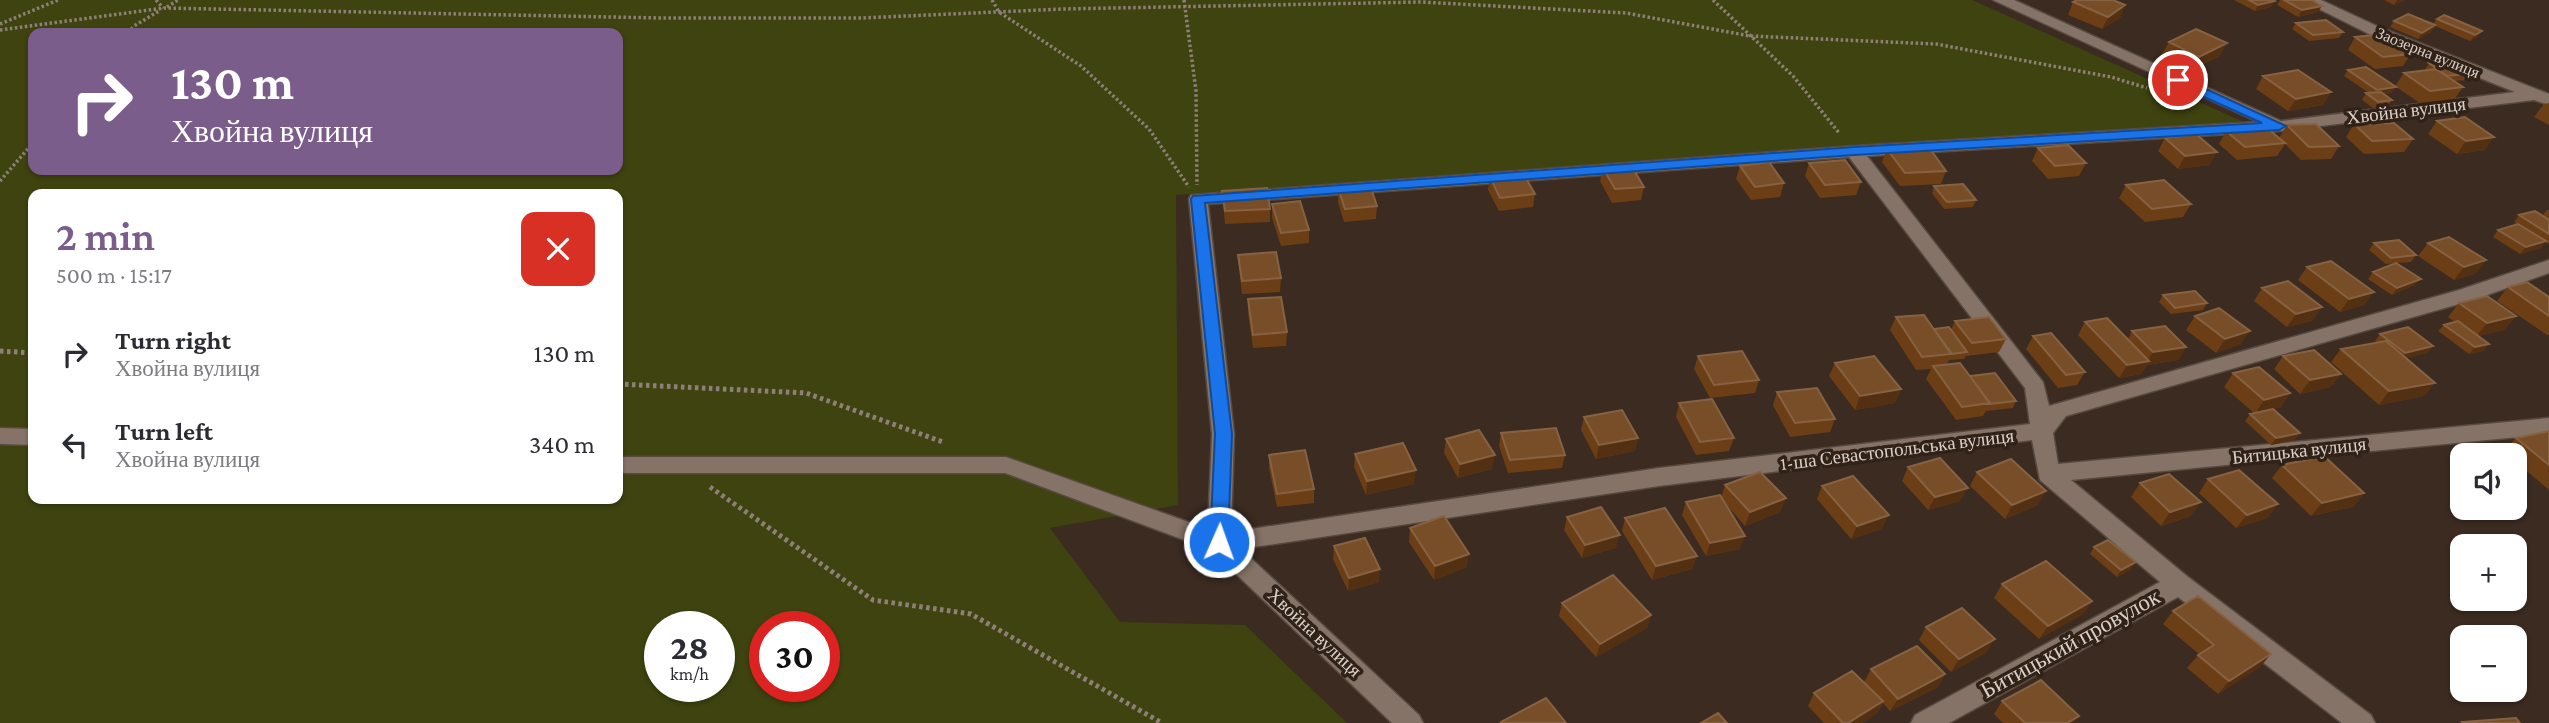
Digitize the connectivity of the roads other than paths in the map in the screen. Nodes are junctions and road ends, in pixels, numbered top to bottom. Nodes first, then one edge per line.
1 (2001, 0) edge
2 (2309, 0) edge
3 (2541, 98) edge
4 (2279, 126) junction
5 (1854, 151) junction
6 (2549, 267) edge
7 (2549, 426) edge
8 (2042, 431) junction
9 (0, 436) edge
10 (28, 438) edge
11 (623, 465) edge
12 (2048, 474) junction
13 (1219, 542) junction
14 (2179, 584) junction
15 (1410, 723) edge
16 (1924, 723) edge
17 (2362, 723) edge

1 - 4 street
2 - 3 street, Заозерна вулиця
3 - 4 street, Хвойна вулиця
4 - 5 street, Хвойна вулиця
5 - 8 street
5 - 13 street, Хвойна вулиця
6 - 8 street, 1-ша Севастопольська вулиця
7 - 12 street, Битицька вулиця
8 - 12 street
8 - 13 street, 1-ша Севастопольська вулиця
9 - 10 street
11 - 13 street
12 - 14 street
13 - 15 street, Хвойна вулиця
14 - 16 street, Битицький провулок
14 - 17 street

